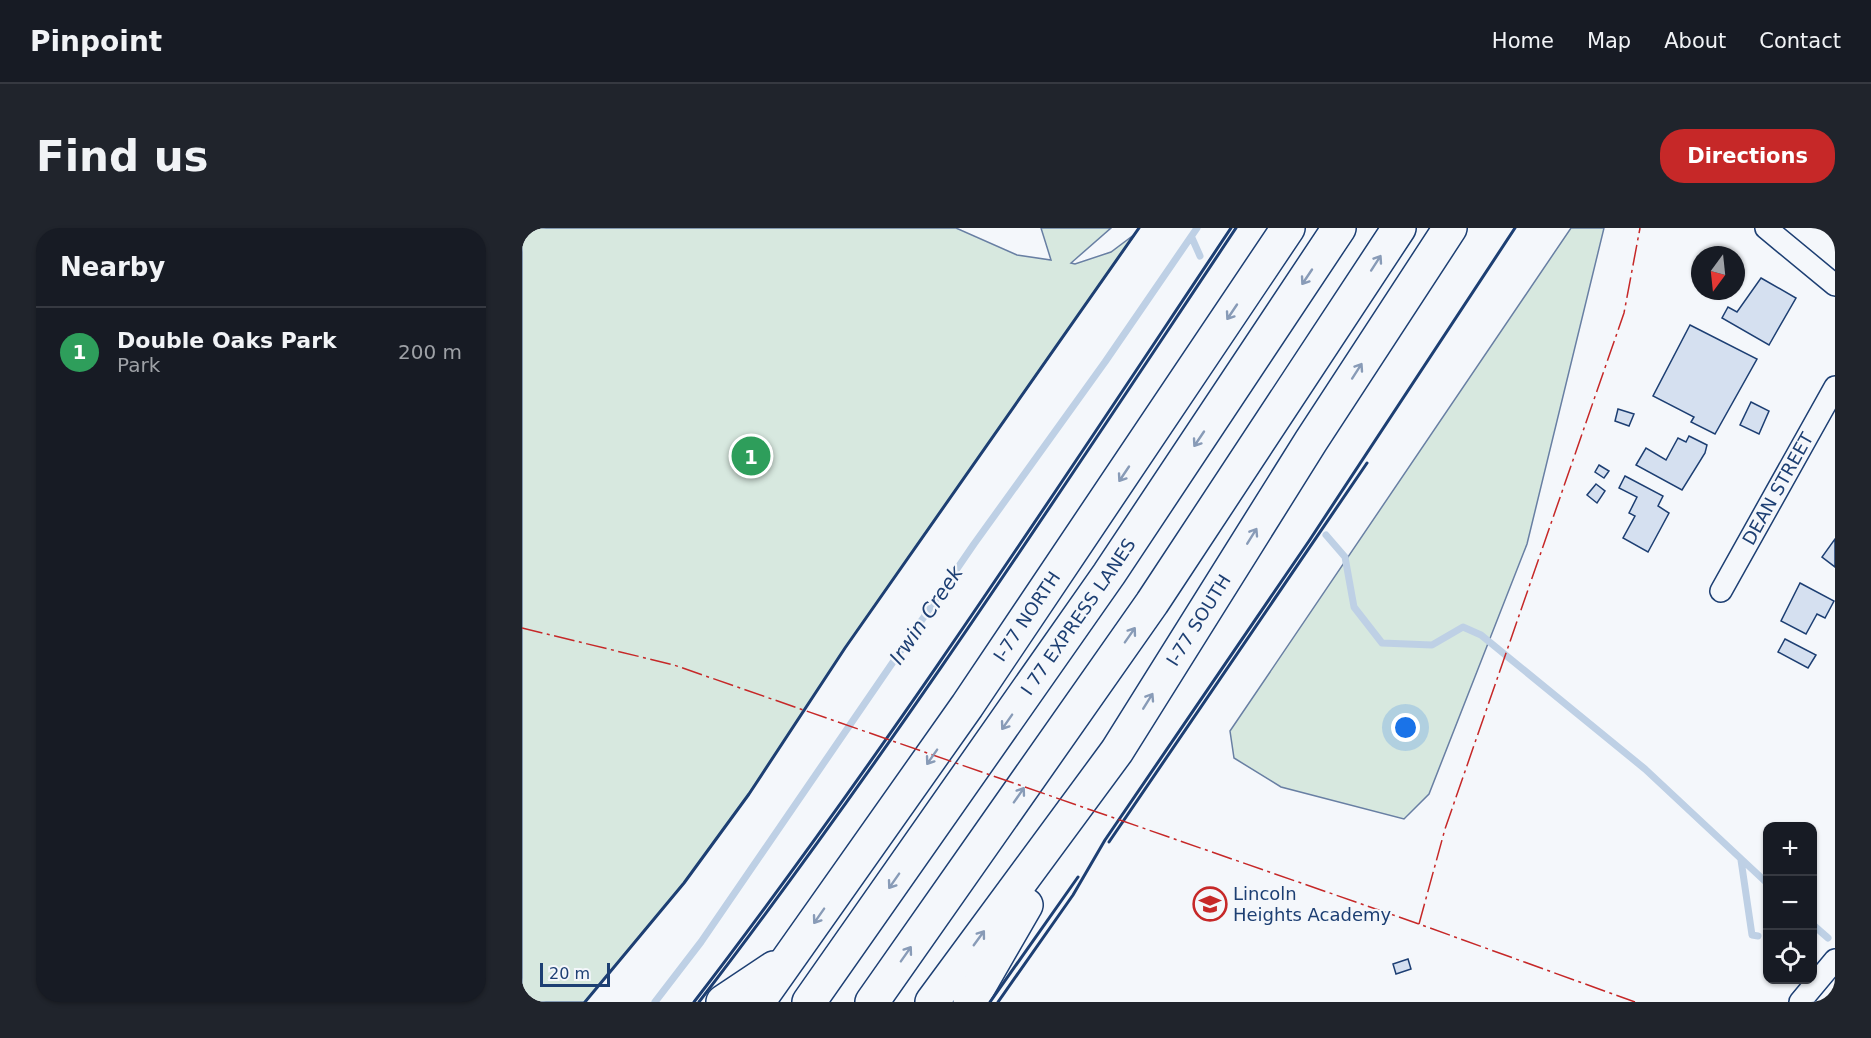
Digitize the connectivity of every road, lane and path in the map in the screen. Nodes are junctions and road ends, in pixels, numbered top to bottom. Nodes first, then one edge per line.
1 (1288, 228) edge
2 (1339, 228) edge
3 (1399, 228) edge
4 (1450, 228) edge
5 (1766, 228) edge
6 (1835, 285) edge
7 (1835, 387) edge
8 (1721, 591) dead end
9 (1117, 751) junction
10 (791, 957) junction
11 (1835, 960) edge
12 (723, 1002) edge
13 (758, 1002) edge
14 (809, 1002) edge
15 (872, 1002) edge
16 (932, 1002) edge
17 (970, 1002) edge
18 (1800, 1002) edge

1 -> 10 highway, I-77 NORTH
2 -> 14 highway, I 77 EXPRESS LANES
15 -> 3 highway
9 -> 4 highway, I-77 SOUTH
5 - 6 street
7 - 8 street, DEAN STREET
16 -> 9 highway, I-77 SOUTH
9 - 17 highway
10 - 12 highway
10 - 13 highway, I-77 NORTH
11 - 18 street

